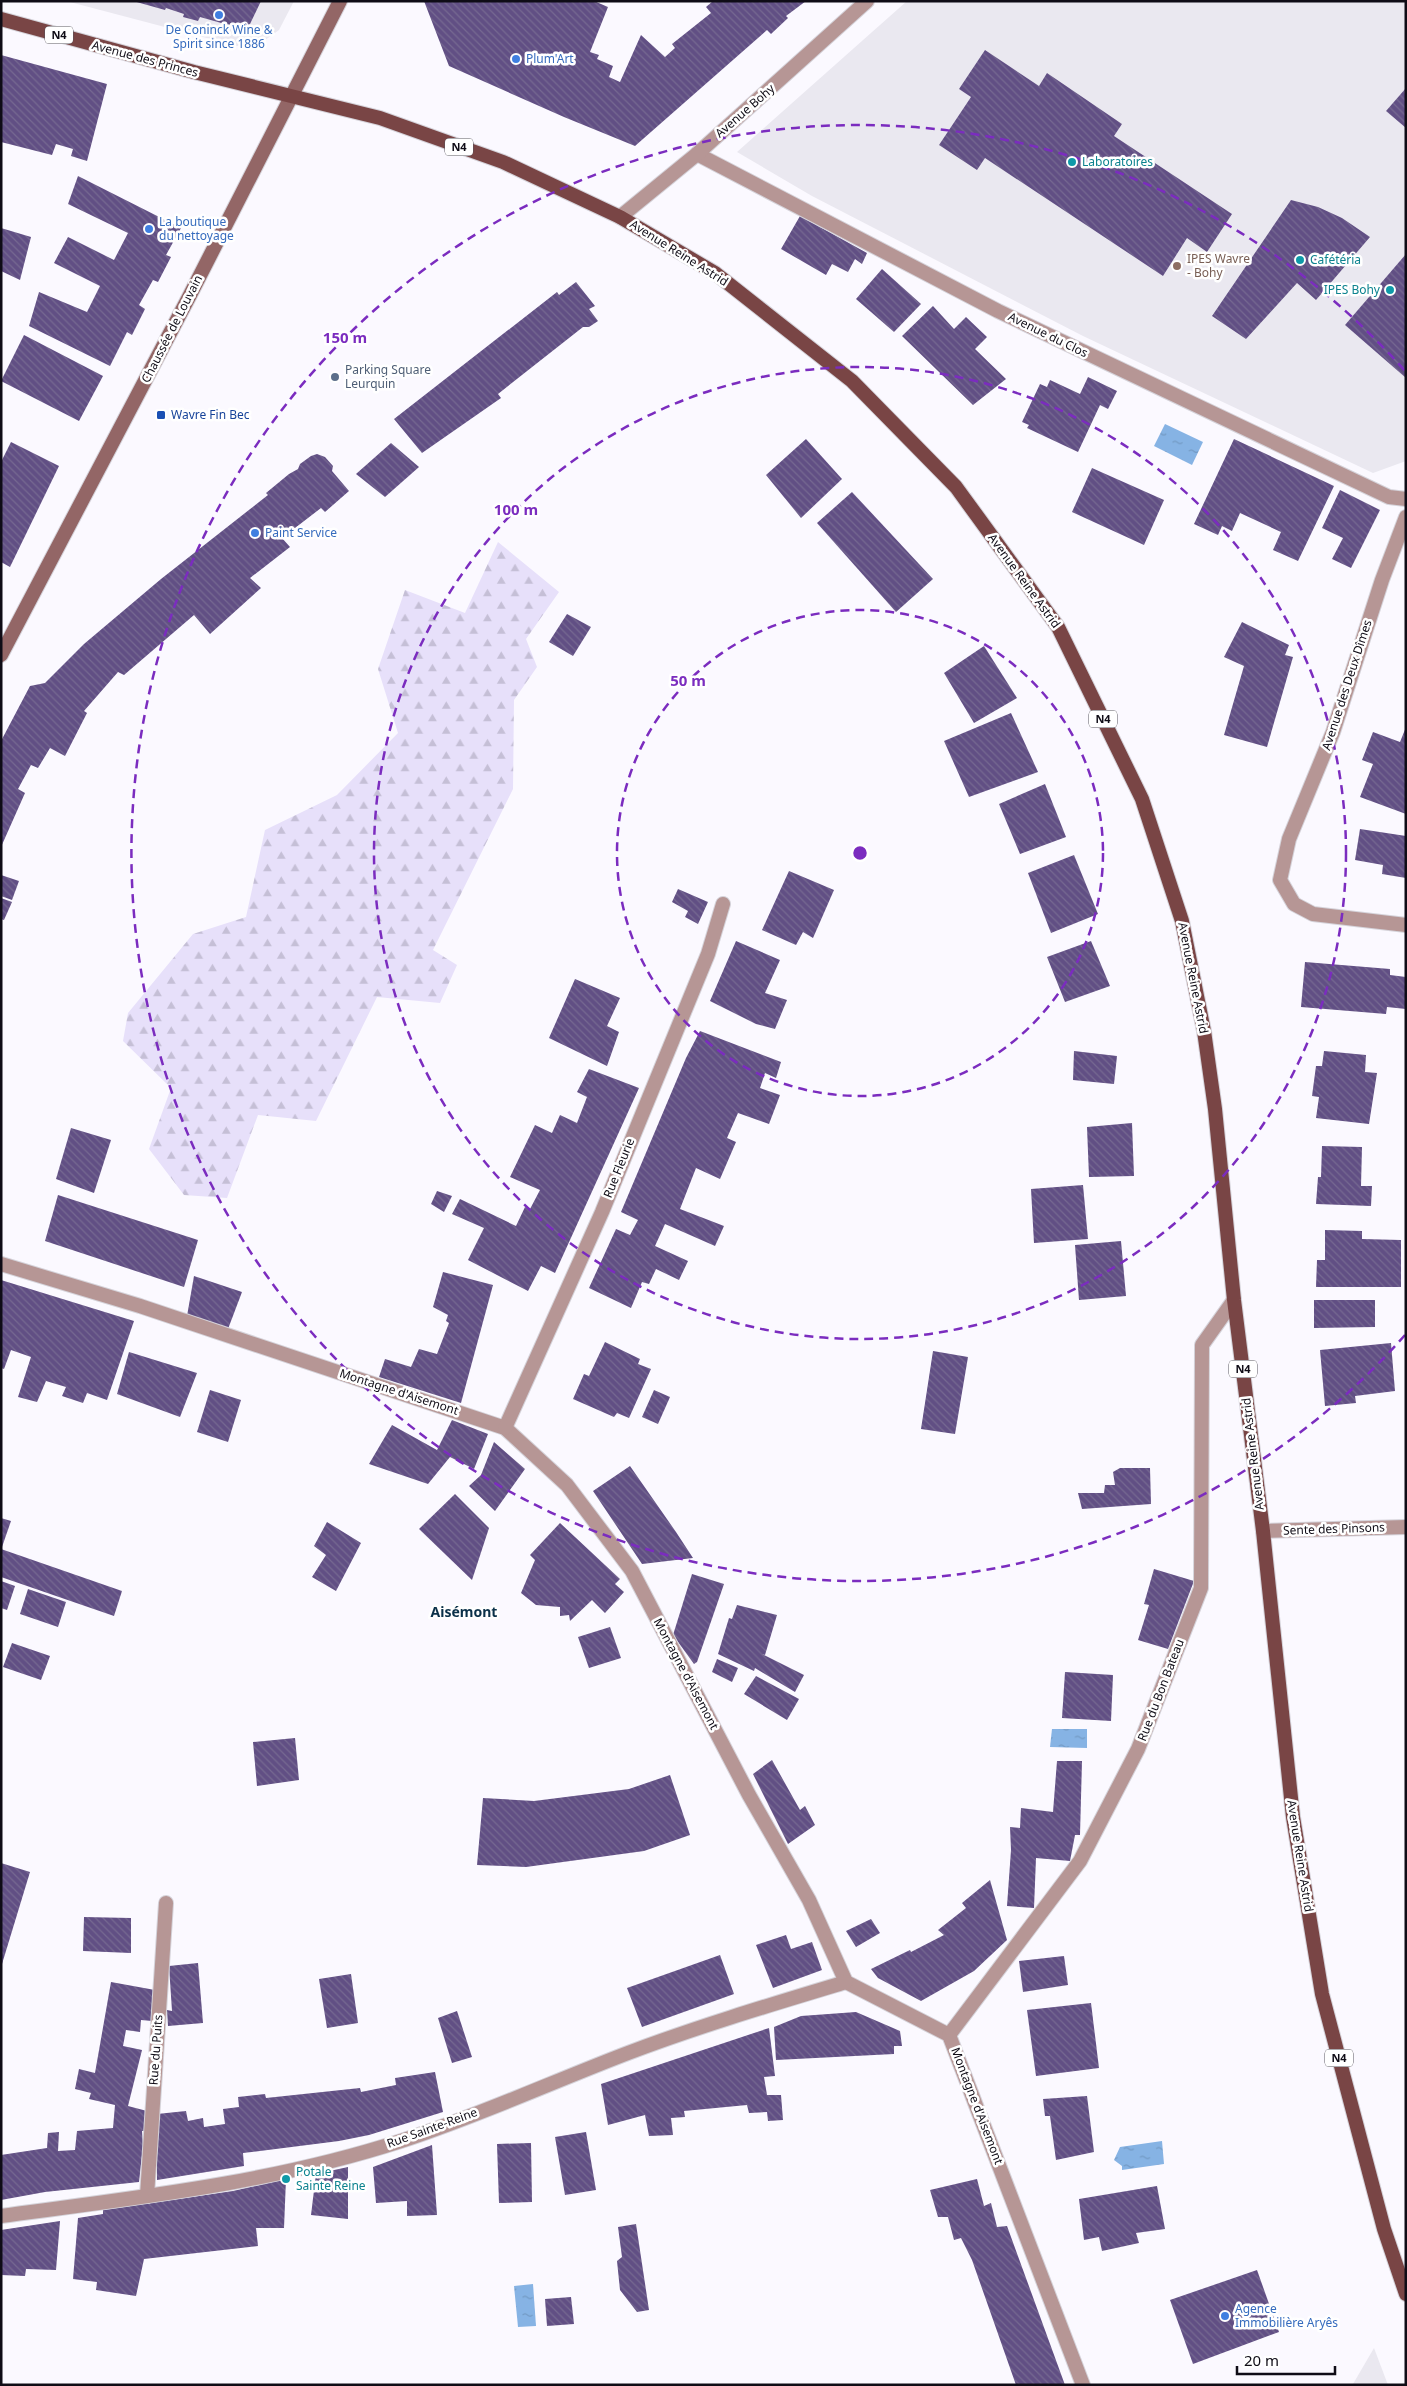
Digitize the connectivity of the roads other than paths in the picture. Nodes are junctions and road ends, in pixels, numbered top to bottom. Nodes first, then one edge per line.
1 (340, 1) edge
2 (867, 1) edge
3 (1, 19) edge
4 (290, 95) junction
5 (697, 154) junction
6 (620, 217) junction
7 (1406, 499) edge
8 (1406, 517) edge
9 (1, 655) edge
10 (723, 904) dead end
11 (1406, 925) edge
12 (1, 1264) edge
13 (1234, 1300) junction
14 (505, 1428) junction
15 (1406, 1527) edge
16 (1263, 1531) junction
17 (166, 1903) dead end
18 (846, 1982) junction
19 (950, 2035) junction
20 (147, 2196) junction
21 (1, 2216) edge
22 (1406, 2294) edge
23 (1083, 2385) edge

1 - 4 main road, Chaussée de Louvain
2 - 5 street, Avenue Bohy
3 - 4 main road, Avenue des Princes / N4
4 - 6 main road, Avenue Reine Astrid / N4
4 - 9 main road, Chaussée de Louvain
5 - 6 street, Avenue Bohy
5 - 7 street, Avenue du Clos
6 - 13 main road, Avenue Reine Astrid / N4
8 - 11 street, Avenue des Deux Dîmes
10 - 14 street, Rue Fleurie
12 - 14 street, Montagne d'Aisemont
13 - 16 main road, Avenue Reine Astrid / N4
13 - 19 street, Rue du Bon Bateau
14 - 18 street, Montagne d'Aisemont
15 - 16 street, Sente des Pinsons
16 - 22 main road, Avenue Reine Astrid / N4
17 - 20 street, Rue du Puits
18 - 19 street, Montagne d'Aisemont
18 - 20 street, Rue Sainte-Reine
19 - 23 street, Montagne d'Aisemont
20 - 21 street, Rue Sainte-Reine

